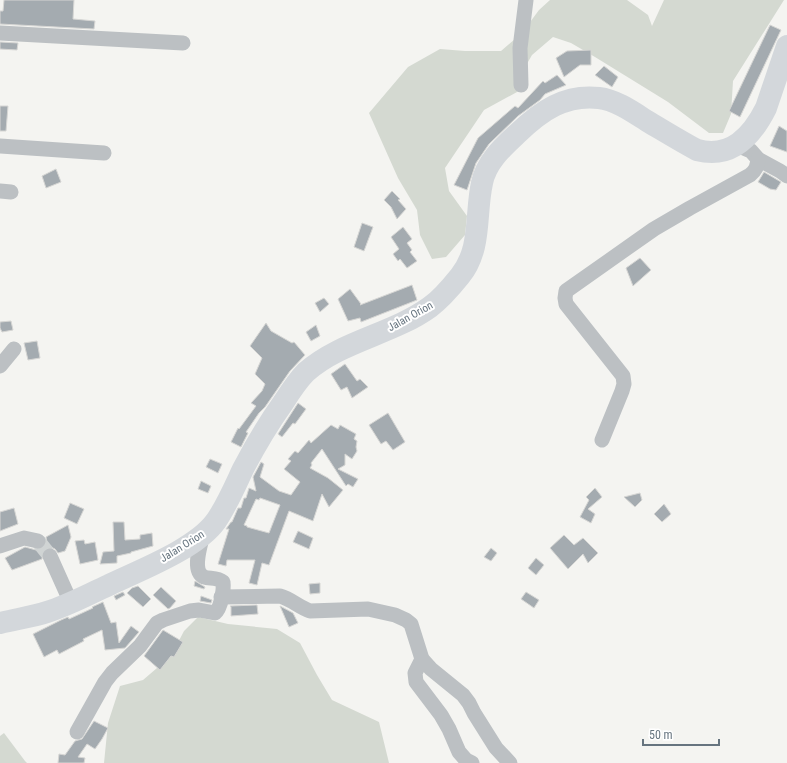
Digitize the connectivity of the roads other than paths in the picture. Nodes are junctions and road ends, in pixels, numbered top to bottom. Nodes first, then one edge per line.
1 (526, 0) edge
2 (0, 33) edge
3 (183, 43) dead end
4 (787, 46) edge
5 (521, 84) dead end
6 (737, 145) junction
7 (0, 146) edge
8 (104, 153) dead end
9 (758, 159) junction
10 (787, 176) edge
11 (14, 349) dead end
12 (0, 366) edge
13 (602, 440) dead end
14 (203, 534) junction
15 (38, 541) dead end
16 (0, 546) edge
17 (50, 556) tunnel mouth
18 (221, 597) junction
19 (71, 603) junction
20 (0, 623) edge
21 (422, 659) junction
22 (77, 732) dead end
23 (472, 763) edge
24 (510, 763) edge

1 - 5 street
2 - 3 street
4 - 6 highway, Jalan Orion
6 - 9 street
6 - 14 highway, Jalan Orion
7 - 8 street
9 - 10 street
9 - 13 street
11 - 12 street
14 - 18 street
14 - 19 highway, Jalan Orion
15 - 16 street
17 - 19 street
18 - 21 street
18 - 22 street
19 - 20 highway, Jalan Orion
21 - 23 street
21 - 24 street

